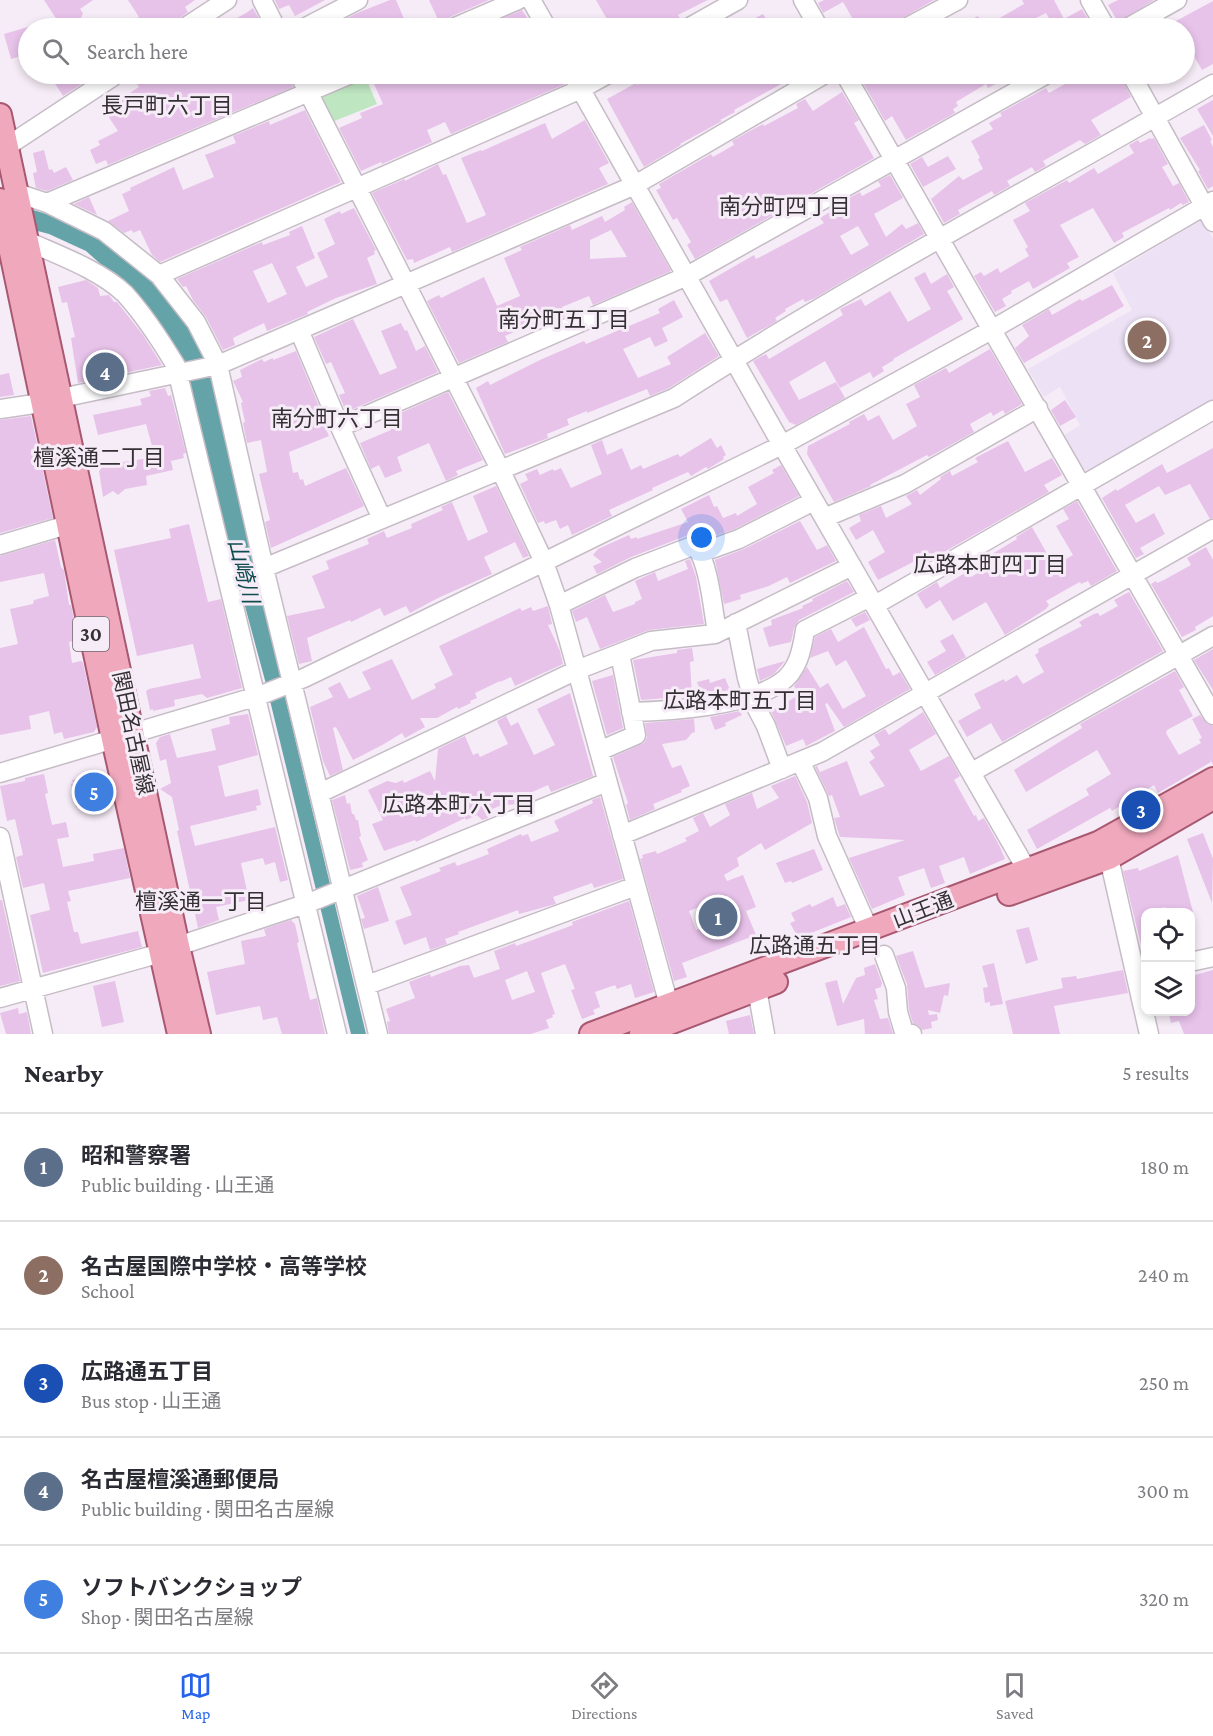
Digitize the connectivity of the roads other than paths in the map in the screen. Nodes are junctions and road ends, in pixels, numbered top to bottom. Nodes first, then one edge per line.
1 (227, 0) edge
2 (262, 0) edge
3 (358, 0) edge
4 (518, 0) edge
5 (531, 0) edge
6 (738, 0) edge
7 (803, 0) edge
8 (958, 0) edge
9 (1090, 0) edge
10 (1176, 0) edge
11 (199, 18) edge
12 (271, 18) edge
13 (323, 18) edge
14 (476, 18) edge
15 (541, 18) edge
16 (706, 18) edge
17 (813, 18) edge
18 (925, 18) edge
19 (1100, 18) edge
20 (1144, 18) edge
21 (102, 84) edge
22 (305, 84) edge
23 (328, 84) edge
24 (571, 84) edge
25 (579, 84) edge
26 (808, 84) edge
27 (850, 84) edge
28 (1029, 84) edge
29 (1136, 84) edge
30 (1213, 84) edge
31 (309, 92) junction
32 (0, 115) edge
33 (1155, 118) junction
34 (3, 149) edge
35 (893, 159) junction
36 (635, 184) junction
37 (357, 188) junction
38 (8, 197) edge
39 (47, 203) junction
40 (1210, 210) edge
41 (940, 239) junction
42 (12, 242) edge
43 (159, 275) junction
44 (687, 276) junction
45 (406, 284) junction
46 (993, 329) junction
47 (298, 330) junction
48 (734, 360) junction
49 (215, 366) junction
50 (179, 374) junction
51 (454, 378) junction
52 (51, 400) junction
53 (1038, 408) junction
54 (0, 409) edge
55 (1213, 410) edge
56 (340, 428) junction
57 (782, 445) junction
58 (500, 469) junction
59 (1082, 486) junction
60 (814, 501) junction
61 (824, 518) junction
62 (382, 519) junction
63 (67, 525) junction
64 (1213, 529) edge
65 (0, 544) edge
66 (700, 553) junction
67 (544, 562) junction
68 (852, 566) junction
69 (264, 568) junction
70 (1132, 575) junction
71 (872, 601) junction
72 (559, 605) junction
73 (736, 623) junction
74 (717, 633) junction
75 (1213, 636) edge
76 (620, 654) junction
77 (1178, 656) junction
78 (577, 670) junction
79 (294, 683) junction
80 (926, 693) junction
81 (259, 695) junction
82 (753, 696) junction
83 (631, 712) junction
84 (1213, 714) edge
85 (123, 736) junction
86 (599, 751) junction
87 (800, 761) junction
88 (782, 769) junction
89 (972, 772) junction
90 (0, 773) edge
91 (1213, 779) edge
92 (607, 782) junction
93 (320, 793) junction
94 (1213, 798) edge
95 (622, 836) junction
96 (0, 837) edge
97 (1109, 858) junction
98 (1027, 870) junction
99 (5, 885) edge
100 (636, 886) junction
101 (343, 888) junction
102 (308, 903) junction
103 (869, 930) junction
104 (169, 950) junction
105 (884, 956) dead end
106 (1213, 957) edge
107 (1195, 961) edge
108 (1141, 975) edge
109 (367, 985) junction
110 (33, 989) junction
111 (757, 989) junction
112 (0, 998) edge
113 (671, 1013) junction
114 (1147, 1016) edge
115 (43, 1034) edge
116 (179, 1034) edge
117 (199, 1034) edge
118 (337, 1034) edge
119 (378, 1034) edge
120 (591, 1034) edge
121 (641, 1034) edge
122 (765, 1034) edge
123 (912, 1034) edge
124 (1149, 1034) edge

1 - 11 street
2 - 12 street
3 - 13 street
4 - 14 street
5 - 15 street
6 - 16 street
7 - 17 street
8 - 18 street
9 - 19 street
10 - 20 street
21 - 34 street
22 - 31 street
23 - 31 street
24 - 37 street
25 - 36 street
26 - 36 street
27 - 35 street
28 - 35 street
29 - 33 street
30 - 33 street
31 - 37 street
31 - 39 street
32 - 34 main road, 関田名古屋線 / 30
33 - 40 street
33 - 41 street
34 - 38 main road, 関田名古屋線 / 30
35 - 41 street
35 - 44 street
36 - 44 street
36 - 45 street
37 - 43 street
37 - 45 street
38 - 39 street
38 - 42 main road, 関田名古屋線 / 30
39 - 43 street
40 - 46 street
41 - 46 street
41 - 48 street
42 - 50 street
42 - 52 main road, 関田名古屋線 / 30
43 - 49 street
44 - 48 street
44 - 51 street
45 - 47 street
45 - 51 street
46 - 53 street
46 - 57 street
47 - 49 street
47 - 56 street
48 - 57 street
48 - 58 street
49 - 50 street
49 - 69 street
50 - 52 street
50 - 81 street
51 - 56 street
51 - 58 street
52 - 54 street
52 - 63 main road, 関田名古屋線 / 30
52 - 85 main road, 関田名古屋線 / 30
53 - 59 street
53 - 61 street
55 - 59 street
56 - 62 street
57 - 60 street
57 - 67 street
58 - 62 street
58 - 67 street
59 - 70 street
59 - 71 street
60 - 61 street
60 - 66 street
61 - 68 street
62 - 69 street
63 - 65 street
63 - 85 main road, 関田名古屋線 / 30
64 - 70 street
66 - 72 street
66 - 74 street
67 - 72 street
67 - 79 street
68 - 71 street
68 - 73 street
69 - 79 street
70 - 77 street
70 - 80 street
71 - 80 street
71 - 82 street
72 - 78 street
73 - 74 street
73 - 82 street
74 - 76 street
75 - 77 street
76 - 78 street
76 - 83 street
77 - 84 street
77 - 89 street
78 - 86 street
78 - 93 street
79 - 81 street
79 - 93 street
80 - 87 street
80 - 89 street
81 - 85 street
81 - 102 street
82 - 83 street
82 - 88 street
83 - 86 street
85 - 90 street
85 - 104 main road, 関田名古屋線 / 30
86 - 92 street
87 - 88 street
87 - 103 street
88 - 95 street
89 - 98 street
91 - 98 main road, 山王通
92 - 95 street
92 - 101 street
93 - 101 street
94 - 97 main road, 山王通
95 - 100 street
96 - 99 street
97 - 108 street
97 - 111 main road, 山王通
98 - 103 main road, 山王通
99 - 110 street
100 - 109 street
100 - 113 street
101 - 102 street
101 - 109 street
102 - 104 street
102 - 118 street
103 - 113 main road, 山王通
104 - 110 street
104 - 116 main road, 関田名古屋線 / 30
104 - 117 main road, 関田名古屋線 / 30
105 - 123 street
106 - 107 street
109 - 119 street
110 - 112 street
110 - 115 street
111 - 113 main road, 山王通
111 - 122 street
113 - 120 main road, 山王通
113 - 121 main road, 山王通
114 - 124 street

